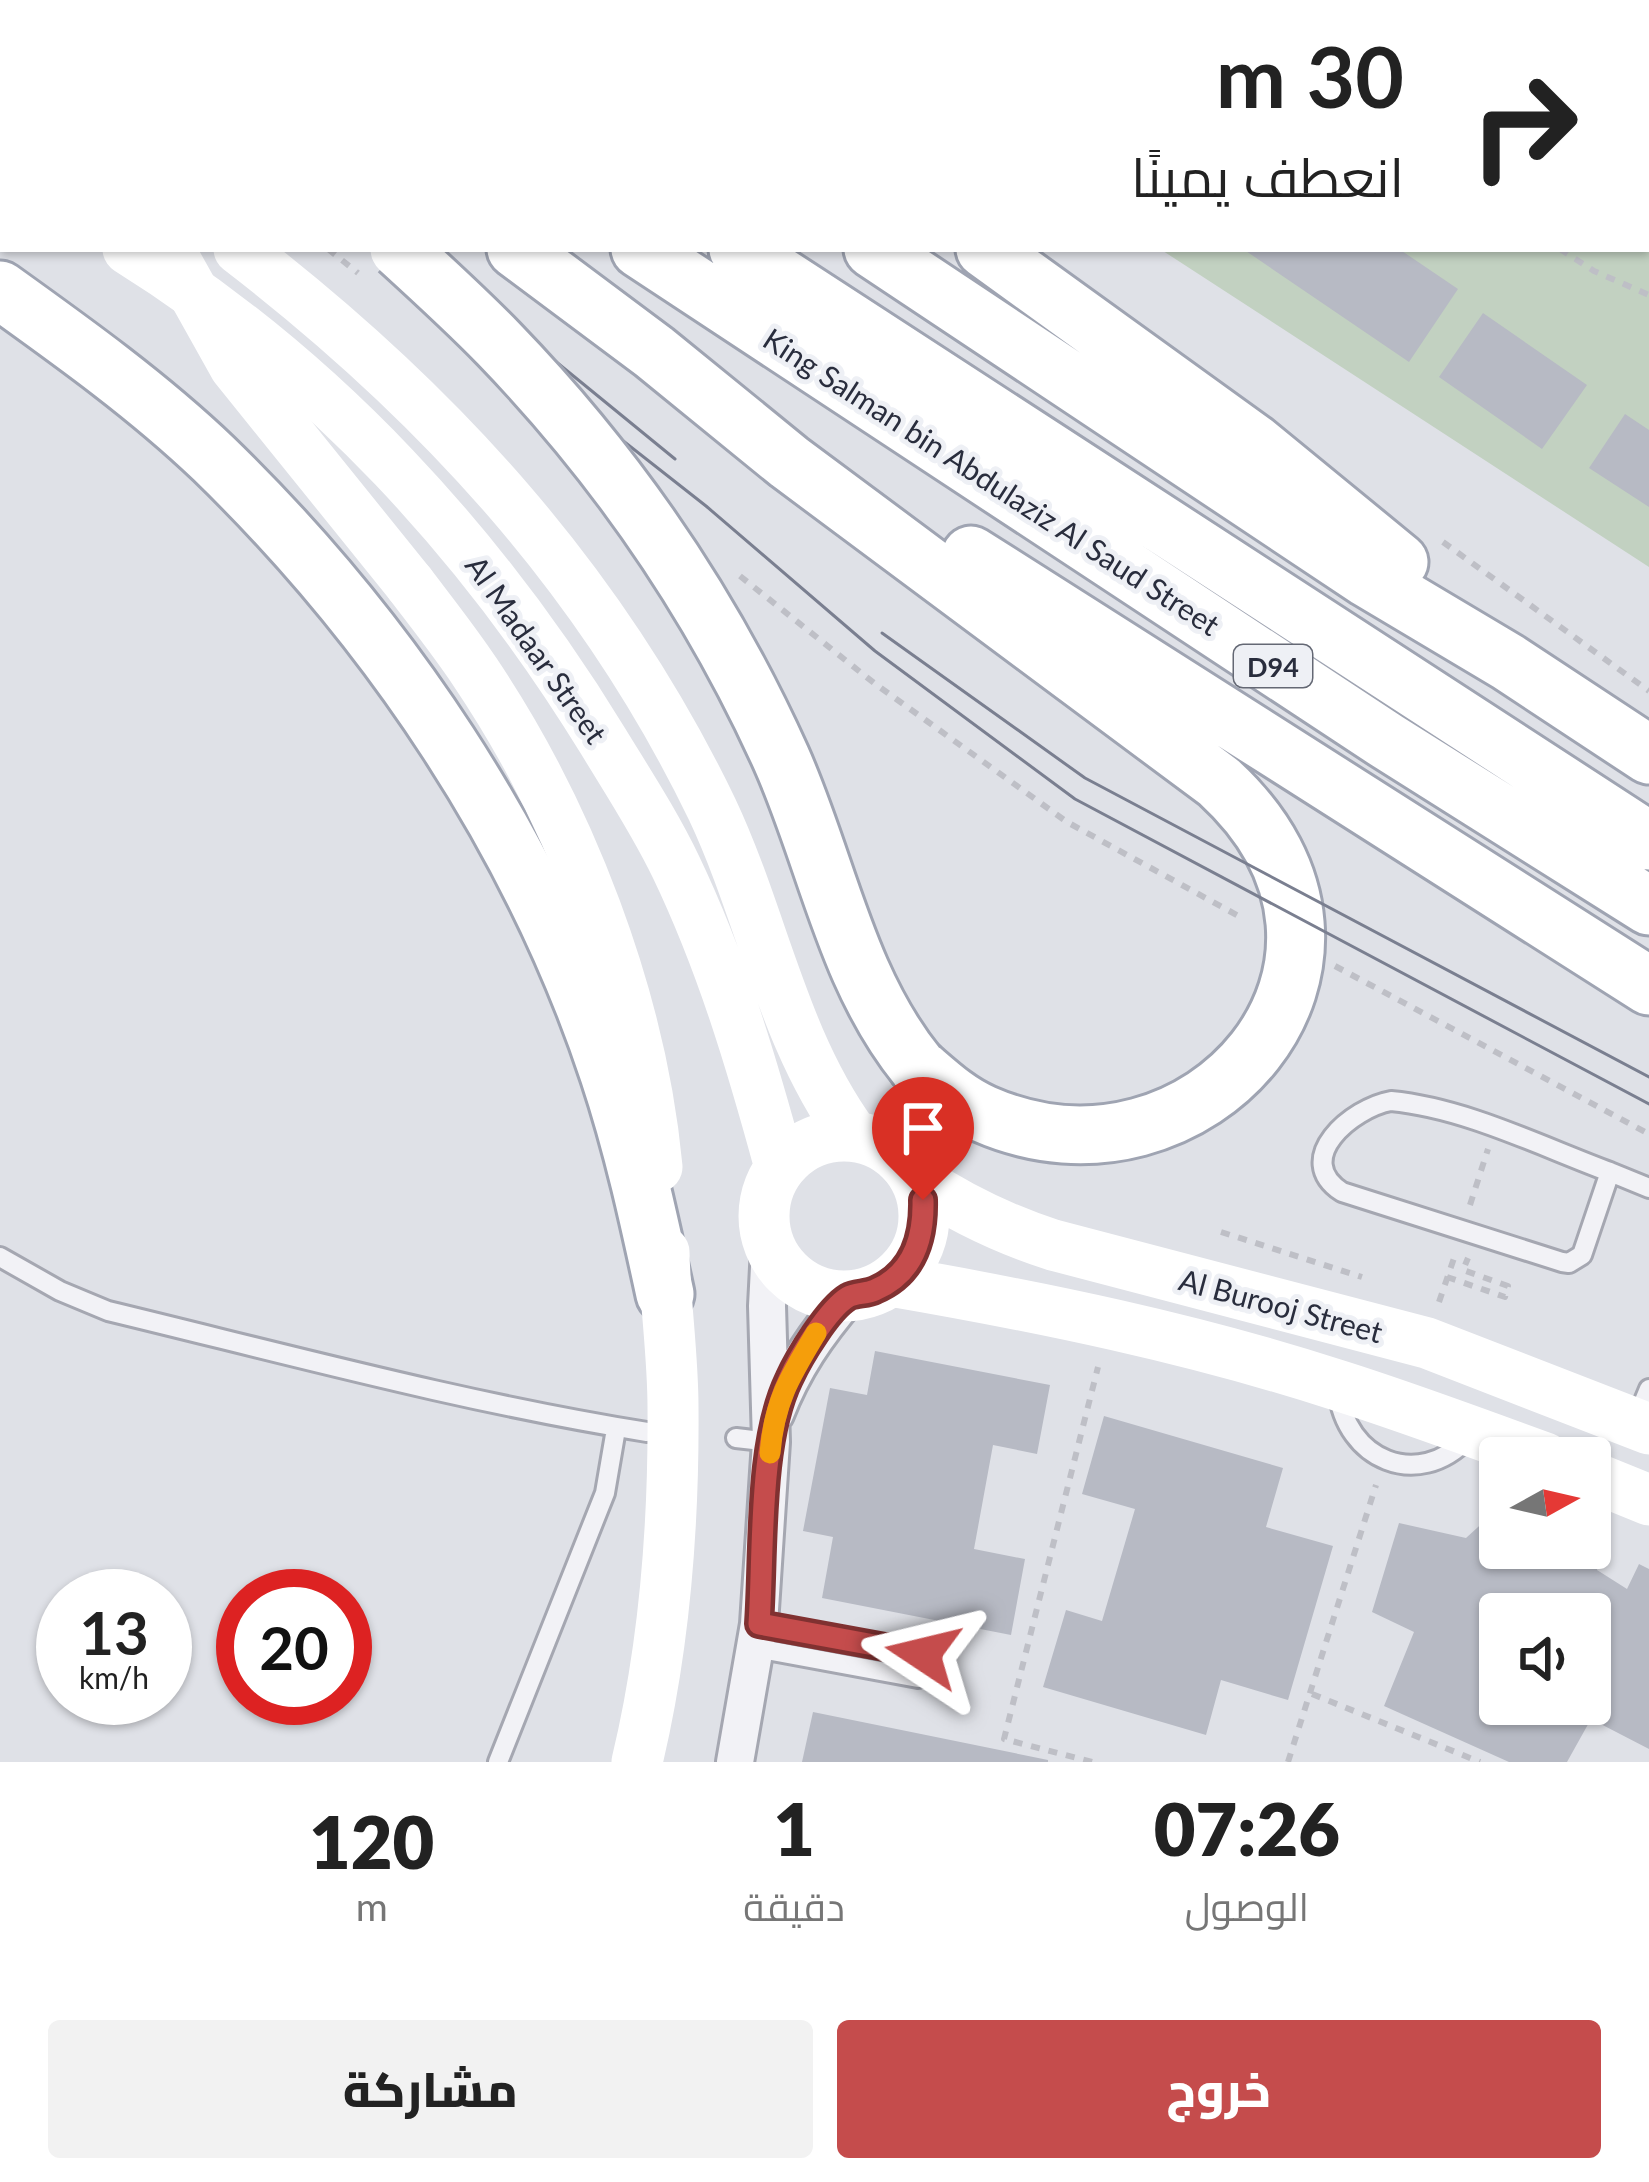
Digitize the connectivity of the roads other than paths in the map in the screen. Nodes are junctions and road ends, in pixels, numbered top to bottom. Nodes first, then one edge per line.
1 (133, 252) edge
2 (171, 252) edge
3 (243, 252) edge
4 (520, 252) edge
5 (645, 252) edge
6 (743, 252) edge
7 (878, 252) edge
8 (989, 252) edge
9 (382, 263) edge
10 (0, 290) edge
11 (654, 352) junction
12 (1508, 662) junction
13 (1649, 755) edge
14 (1649, 841) edge
15 (1649, 906) edge
16 (1649, 986) edge
17 (853, 1135) junction
18 (780, 1167) junction
19 (1610, 1172) junction
20 (916, 1179) junction
21 (1649, 1188) edge
22 (770, 1248) junction
23 (0, 1257) edge
24 (870, 1289) junction
25 (665, 1294) junction
26 (1338, 1385) junction
27 (1645, 1414) edge
28 (616, 1429) junction
29 (647, 1432) dead end
30 (1474, 1432) junction
31 (760, 1434) junction
32 (1488, 1437) edge
33 (1611, 1485) edge
34 (1649, 1500) edge
35 (757, 1636) junction
36 (923, 1654) dead end
37 (919, 1678) dead end
38 (498, 1762) edge
39 (637, 1762) edge
40 (735, 1762) edge

1 - 18 street, Al Madaar Street
2 - 25 street, bridge
3 - 17 street
4 - 11 main road
5 - 15 main road, King Salman bin Abdulaziz Al Saud Street / D94
6 - 14 main road
7 - 12 main road
8 - 12 main road
9 - 11 main road, bridge
10 - 25 main road
11 - 16 main road
12 - 13 main road
17 - 18 street
17 - 20 street
18 - 22 street
19 - 19 lane
19 - 21 lane
20 - 24 street
20 - 27 street, Al Burooj Street
22 - 24 street
22 - 31 street
23 - 28 lane
24 - 26 street, Al Burooj Street
24 - 31 street
25 - 39 street
26 - 30 street, Al Burooj Street
26 - 30 lane
28 - 29 lane
28 - 38 lane
30 - 32 street, Al Burooj Street
31 - 35 street
33 - 34 street
35 - 36 lane
35 - 37 lane
35 - 40 street

